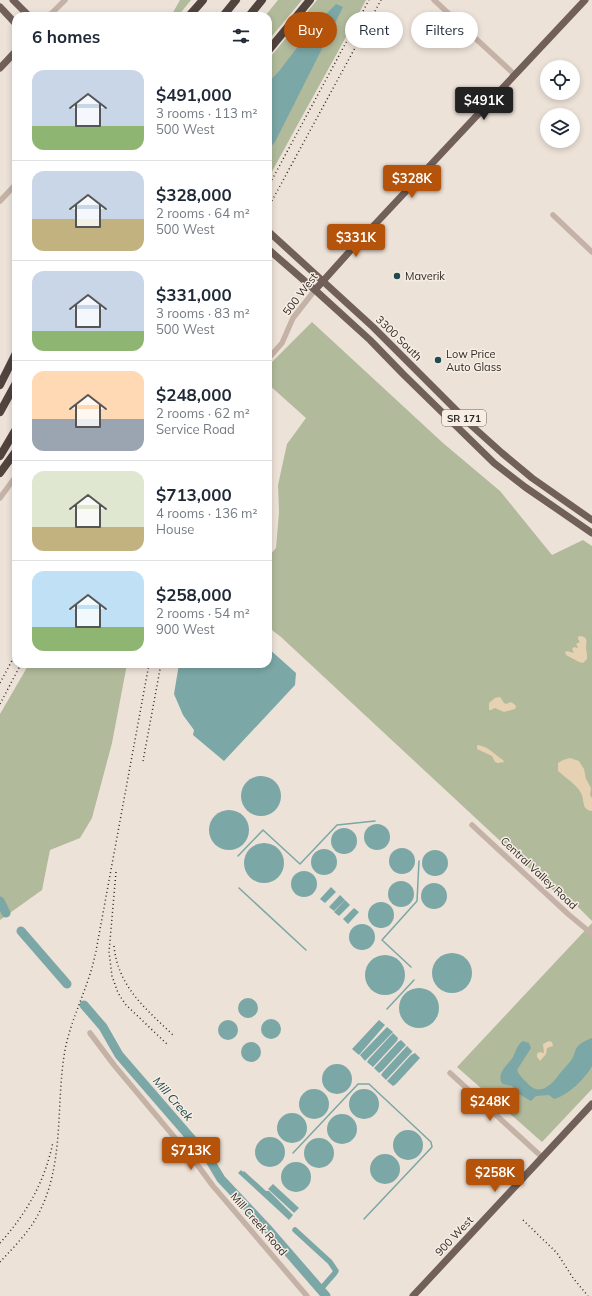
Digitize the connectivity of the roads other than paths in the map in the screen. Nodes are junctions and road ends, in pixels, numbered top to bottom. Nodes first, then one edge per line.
1 (13, 0) edge
2 (64, 0) edge
3 (204, 0) edge
4 (236, 0) edge
5 (262, 0) edge
6 (310, 0) edge
7 (434, 0) edge
8 (585, 0) edge
9 (0, 7) edge
10 (25, 12) edge
11 (53, 12) edge
12 (193, 12) edge
13 (196, 12) edge
14 (226, 12) edge
15 (252, 12) edge
16 (12, 20) edge
17 (272, 46) edge
18 (12, 55) edge
19 (0, 68) edge
20 (515, 75) junction
21 (12, 188) edge
22 (0, 190) edge
23 (5, 195) junction
24 (0, 201) edge
25 (553, 216) dead end
26 (272, 235) edge
27 (272, 252) edge
28 (592, 252) edge
29 (322, 281) junction
30 (315, 290) junction
31 (272, 355) edge
32 (12, 361) edge
33 (0, 386) edge
34 (12, 390) edge
35 (0, 412) edge
36 (12, 436) edge
37 (0, 456) edge
38 (12, 456) edge
39 (0, 473) edge
40 (12, 482) edge
41 (0, 498) edge
42 (592, 520) edge
43 (592, 533) edge
44 (472, 825) dead end
45 (592, 934) edge
46 (90, 1034) dead end
47 (450, 1073) dead end
48 (592, 1104) edge
49 (542, 1157) junction
50 (308, 1296) edge
51 (413, 1296) edge

1 - 10 main road
2 - 11 street
3 - 12 highway
3 - 13 highway
4 - 14 highway
5 - 15 highway
6 - 17 highway
7 - 20 street
8 - 20 main road, 500 West
9 - 16 main road
18 - 19 main road
20 - 29 main road, 500 West
21 - 23 street
22 - 23 street
23 - 24 street
25 - 28 street
26 - 29 main road, 3300 South / SR 171
27 - 30 main road, 3300 South / SR 171
29 - 30 main road, 500 West
29 - 42 main road, 3300 South / SR 171
30 - 31 street, 500 West
30 - 43 main road, 3300 South / SR 171
32 - 33 highway
34 - 35 highway
36 - 37 highway
38 - 39 highway
40 - 41 street
44 - 45 street, Central Valley Road
46 - 50 street, Mill Creek Road
47 - 49 street
48 - 49 main road, 900 West
49 - 51 main road, 900 West

